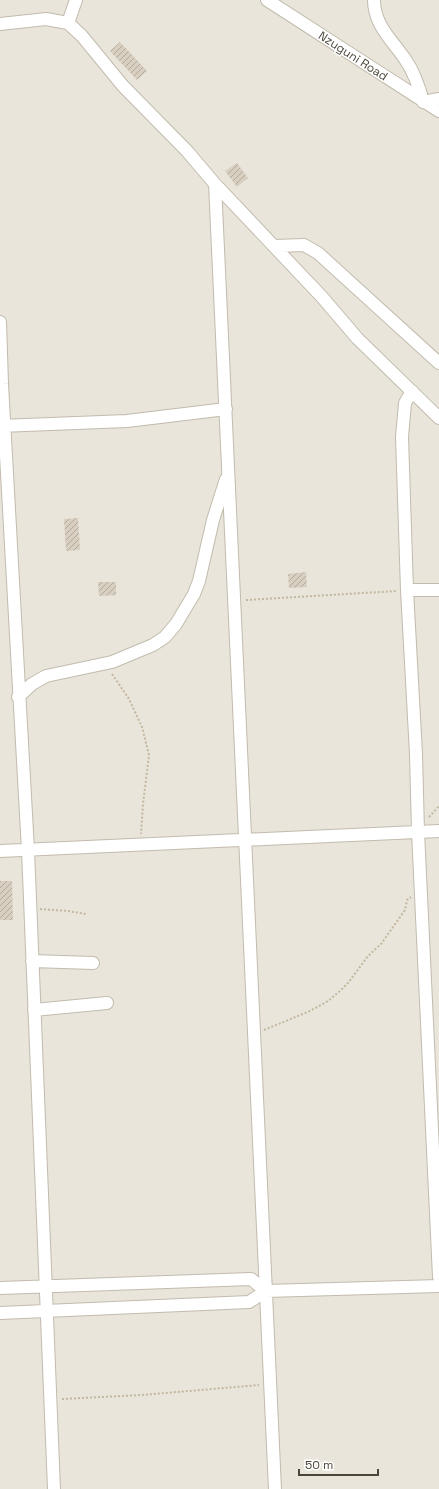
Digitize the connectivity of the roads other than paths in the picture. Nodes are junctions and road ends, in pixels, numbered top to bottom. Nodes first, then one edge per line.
1 (76, 0) edge
2 (266, 0) edge
3 (374, 0) edge
4 (68, 23) junction
5 (0, 24) edge
6 (439, 98) edge
7 (424, 102) junction
8 (439, 111) edge
9 (215, 184) junction
10 (274, 246) junction
11 (0, 322) edge
12 (439, 363) edge
13 (412, 391) junction
14 (226, 409) junction
15 (439, 418) edge
16 (2, 426) edge
17 (228, 472) junction
18 (407, 590) junction
19 (439, 590) edge
20 (18, 697) junction
21 (439, 831) edge
22 (418, 832) junction
23 (245, 840) junction
24 (28, 850) junction
25 (0, 851) edge
26 (32, 961) junction
27 (93, 964) dead end
28 (107, 1002) dead end
29 (34, 1010) junction
30 (438, 1242) edge
31 (439, 1277) edge
32 (439, 1286) edge
33 (45, 1287) junction
34 (0, 1288) edge
35 (266, 1291) junction
36 (46, 1312) junction
37 (0, 1313) edge
38 (54, 1489) edge
39 (275, 1489) edge

1 - 4 street
2 - 7 street, Nzuguni Road
3 - 7 street
4 - 5 street
4 - 9 street
6 - 7 street
7 - 8 street, Nzuguni Road
9 - 10 street
9 - 14 street
10 - 12 street
10 - 13 street
11 - 16 street
13 - 15 street
13 - 18 street
14 - 16 street
14 - 17 street
16 - 20 street
17 - 20 street
17 - 23 street
18 - 19 street
18 - 22 street
20 - 24 street
21 - 22 street
22 - 23 street
22 - 30 street
23 - 24 street
23 - 35 street
24 - 25 street
24 - 26 street
26 - 27 street
26 - 29 street
28 - 29 street
29 - 33 street
30 - 31 street
32 - 35 street
33 - 34 street
33 - 35 street
33 - 36 street
35 - 36 street
35 - 39 street
36 - 37 street
36 - 38 street

